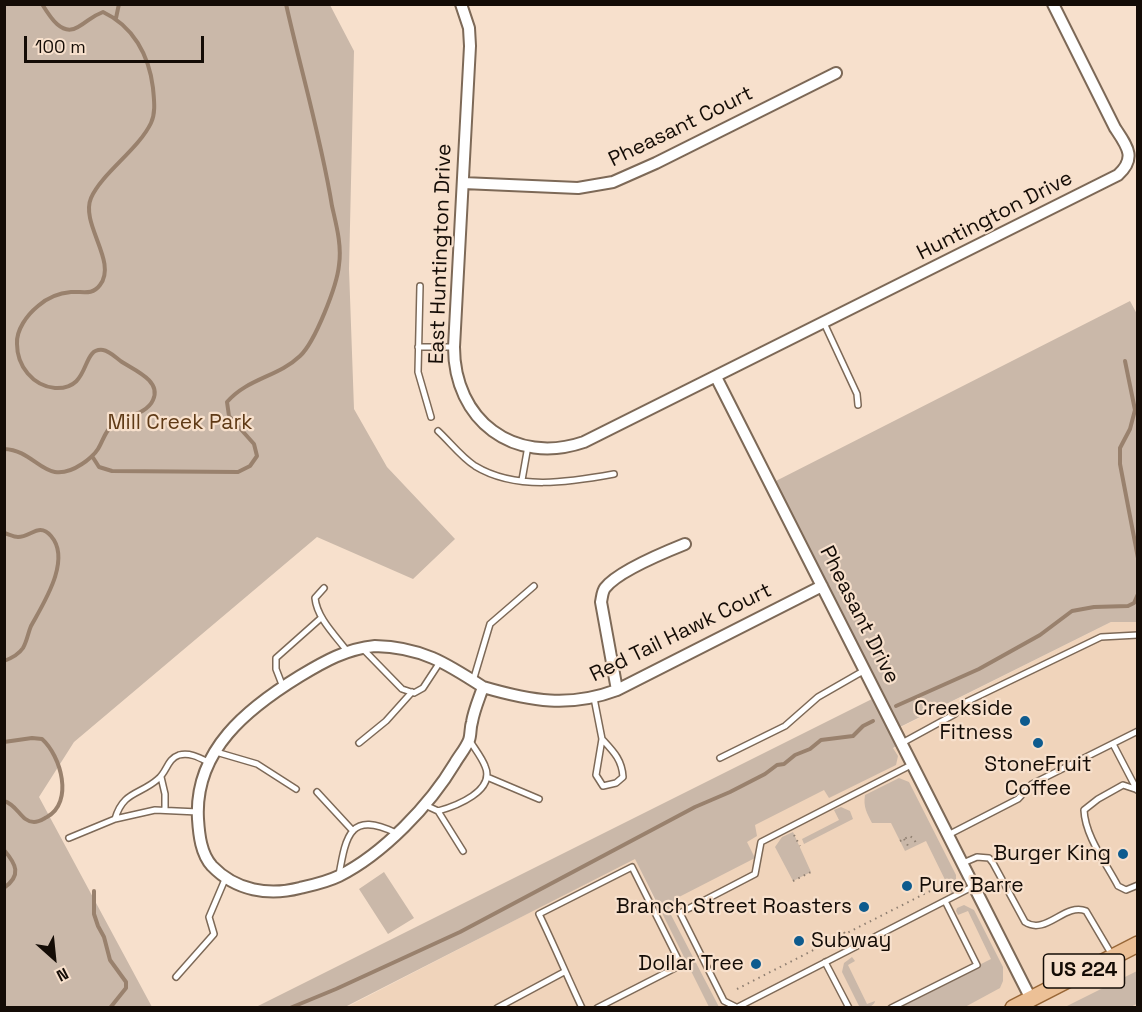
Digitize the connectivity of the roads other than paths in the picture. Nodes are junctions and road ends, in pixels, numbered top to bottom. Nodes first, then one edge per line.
1 (461, 4) edge
2 (1053, 4) edge
3 (836, 73) dead end
4 (463, 183) junction
5 (420, 286) dead end
6 (824, 323) junction
7 (418, 347) junction
8 (454, 347) junction
9 (716, 377) junction
10 (858, 405) dead end
11 (431, 417) dead end
12 (438, 431) dead end
13 (528, 446) junction
14 (614, 474) dead end
15 (522, 480) junction
16 (685, 544) dead end
17 (534, 586) dead end
18 (822, 586) junction
19 (324, 588) dead end
20 (321, 618) junction
21 (1137, 635) edge
22 (362, 647) junction
23 (347, 651) junction
24 (441, 661) junction
25 (865, 670) junction
26 (478, 684) junction
27 (283, 687) junction
28 (617, 690) junction
29 (412, 692) junction
30 (594, 698) junction
31 (1137, 731) edge
32 (602, 739) junction
33 (469, 740) junction
34 (359, 743) dead end
35 (902, 744) junction
36 (1113, 744) junction
37 (216, 752) junction
38 (720, 758) dead end
39 (210, 763) junction
40 (913, 765) junction
41 (161, 777) junction
42 (487, 777) junction
43 (296, 789) dead end
44 (1137, 790) edge
45 (317, 792) dead end
46 (539, 799) dead end
47 (425, 805) junction
48 (165, 810) junction
49 (438, 811) junction
50 (198, 812) junction
51 (115, 819) junction
52 (353, 831) junction
53 (396, 833) junction
54 (948, 835) junction
55 (69, 838) dead end
56 (463, 851) dead end
57 (963, 864) junction
58 (339, 876) junction
59 (226, 877) junction
60 (1137, 885) edge
61 (974, 886) junction
62 (945, 901) junction
63 (1137, 944) edge
64 (1113, 957) junction
65 (825, 962) junction
66 (564, 972) junction
67 (176, 977) dead end
68 (1033, 1003) edge
69 (738, 1007) edge
70 (497, 1008) edge
71 (582, 1008) edge
72 (597, 1008) edge
73 (849, 1008) edge
74 (891, 1008) edge
75 (1013, 1008) edge

1 - 4 street, East Huntington Drive
2 - 6 street, Huntington Drive
3 - 4 street, Pheasant Court
4 - 8 street, East Huntington Drive
5 - 7 lane
6 - 9 street, Huntington Drive
6 - 10 lane
7 - 8 lane
7 - 11 lane
8 - 13 street, East Huntington Drive
9 - 13 street, East Huntington Drive
9 - 18 street, Pheasant Drive
12 - 15 lane
13 - 15 lane
14 - 15 lane
16 - 28 street
17 - 26 lane
18 - 25 street, Pheasant Drive
18 - 28 street, Red Tail Hawk Court
19 - 20 lane
20 - 23 lane
20 - 27 lane
21 - 35 lane
22 - 23 street, Red Tail Hawk Court
22 - 24 street, Red Tail Hawk Court
22 - 29 lane
23 - 27 street, Red Tail Hawk Court
24 - 26 street, Red Tail Hawk Court
24 - 29 lane
25 - 35 street, Pheasant Drive
25 - 38 lane
26 - 30 street, Red Tail Hawk Court
26 - 33 street
27 - 37 street, Red Tail Hawk Court
28 - 30 street, Red Tail Hawk Court
29 - 34 lane
30 - 32 lane
31 - 36 lane
32 - 32 lane
33 - 42 lane
33 - 47 street
35 - 40 street, Pheasant Drive
36 - 44 lane
36 - 54 lane
37 - 39 street, Red Tail Hawk Court
37 - 43 lane
39 - 41 lane
39 - 50 street, Red Tail Hawk Court
40 - 54 street, Pheasant Drive
40 - 69 lane
41 - 48 lane
41 - 51 lane
42 - 46 lane
42 - 49 lane
44 - 60 lane
45 - 52 lane
47 - 49 lane
47 - 53 street
48 - 50 lane
48 - 51 lane
49 - 56 lane
50 - 59 street, Red Tail Hawk Court
51 - 55 lane
52 - 53 lane
52 - 58 lane
53 - 58 street
54 - 57 street, Pheasant Drive
57 - 61 street, Pheasant Drive
57 - 64 lane
58 - 59 street
59 - 67 lane
61 - 62 lane
61 - 68 street, Pheasant Drive
62 - 65 lane
62 - 74 lane
63 - 64 main road, US 224
64 - 68 main road, US 224
65 - 69 lane
65 - 73 lane
66 - 70 lane
66 - 71 lane
66 - 72 lane
68 - 75 main road, US 224

